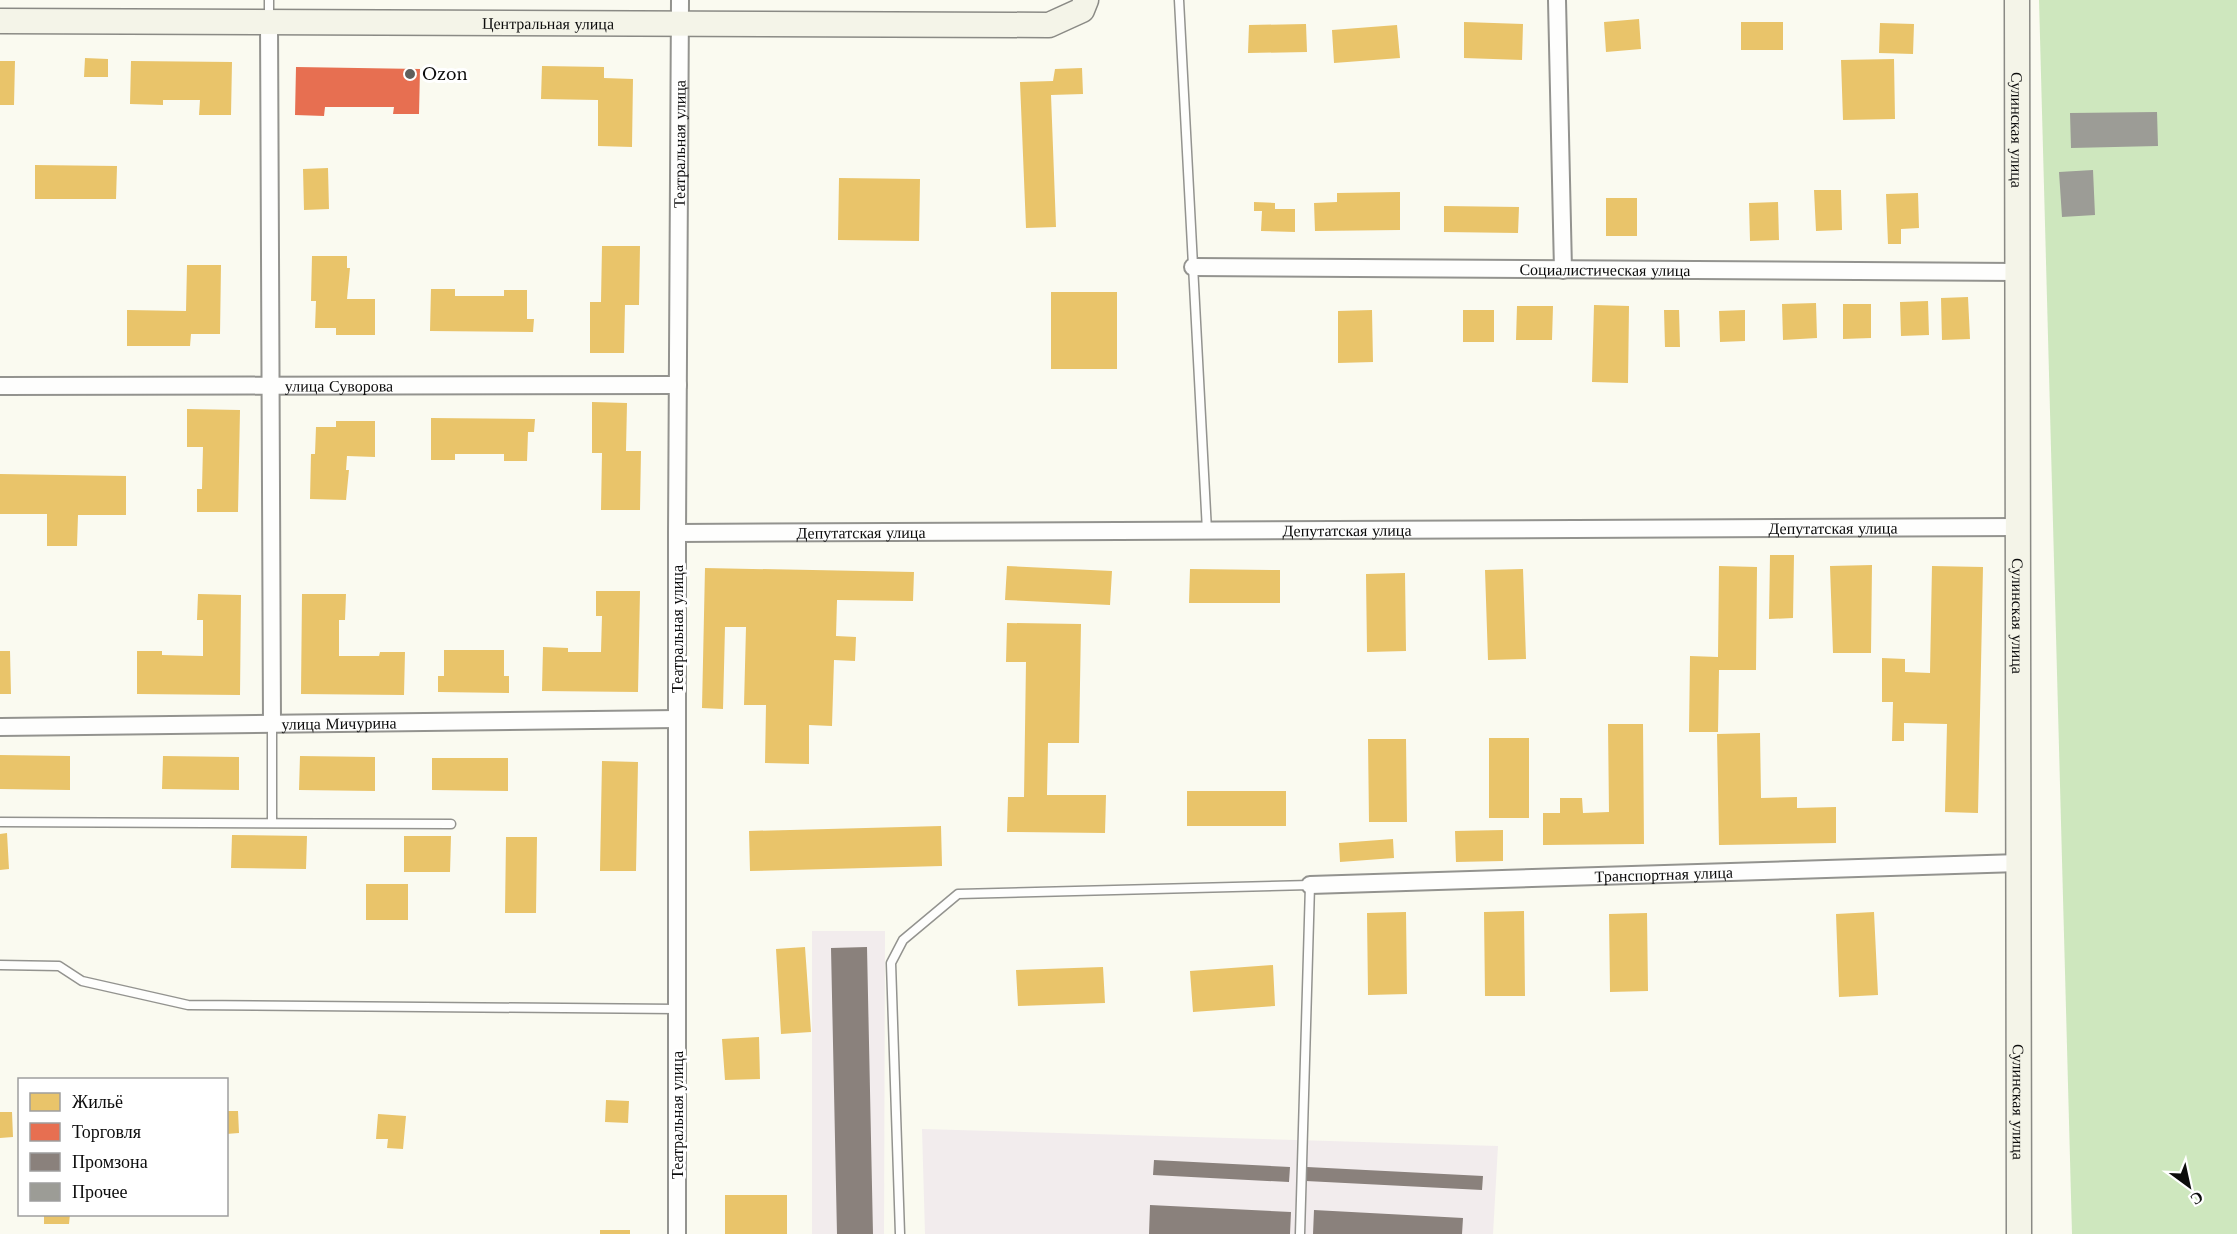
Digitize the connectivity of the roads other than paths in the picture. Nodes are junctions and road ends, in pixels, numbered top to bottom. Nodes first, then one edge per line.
1 (1086, 0) edge
2 (1179, 0) edge
3 (1557, 0) edge
4 (2017, 0) edge
5 (269, 11) edge
6 (680, 12) edge
7 (0, 21) edge
8 (1193, 267) junction
9 (1563, 270) junction
10 (2018, 272) junction
11 (678, 385) junction
12 (0, 386) edge
13 (270, 386) junction
14 (2018, 527) junction
15 (1207, 531) junction
16 (677, 533) junction
17 (677, 720) junction
18 (272, 722) junction
19 (0, 727) edge
20 (0, 822) edge
21 (272, 824) junction
22 (451, 824) dead end
23 (2019, 863) junction
24 (1310, 885) junction
25 (0, 965) edge
26 (677, 1010) junction
27 (677, 1234) edge
28 (900, 1234) edge
29 (1300, 1234) edge
30 (2019, 1234) edge

1 - 6 main road, Центральная улица
2 - 8 lane
3 - 9 street
4 - 10 main road, Сулинская улица
5 - 6 main road, Центральная улица
5 - 7 main road, Центральная улица
5 - 13 street
6 - 11 street, Театральная улица
8 - 9 street, Социалистическая улица
8 - 15 lane
9 - 10 street, Социалистическая улица
10 - 14 main road, Сулинская улица
11 - 13 street, улица Суворова
11 - 16 street, Театральная улица
12 - 13 street, улица Суворова
13 - 18 street
14 - 15 street, Депутатская улица
14 - 23 main road, Сулинская улица
15 - 16 street, Депутатская улица
16 - 17 street, Театральная улица
17 - 18 street, улица Мичурина
17 - 26 street, Театральная улица
18 - 19 street, улица Мичурина
18 - 21 lane
20 - 21 lane
21 - 22 lane
23 - 24 street, Транспортная улица
23 - 30 main road, Сулинская улица
24 - 28 lane
24 - 29 lane
25 - 26 lane
26 - 27 street, Театральная улица

